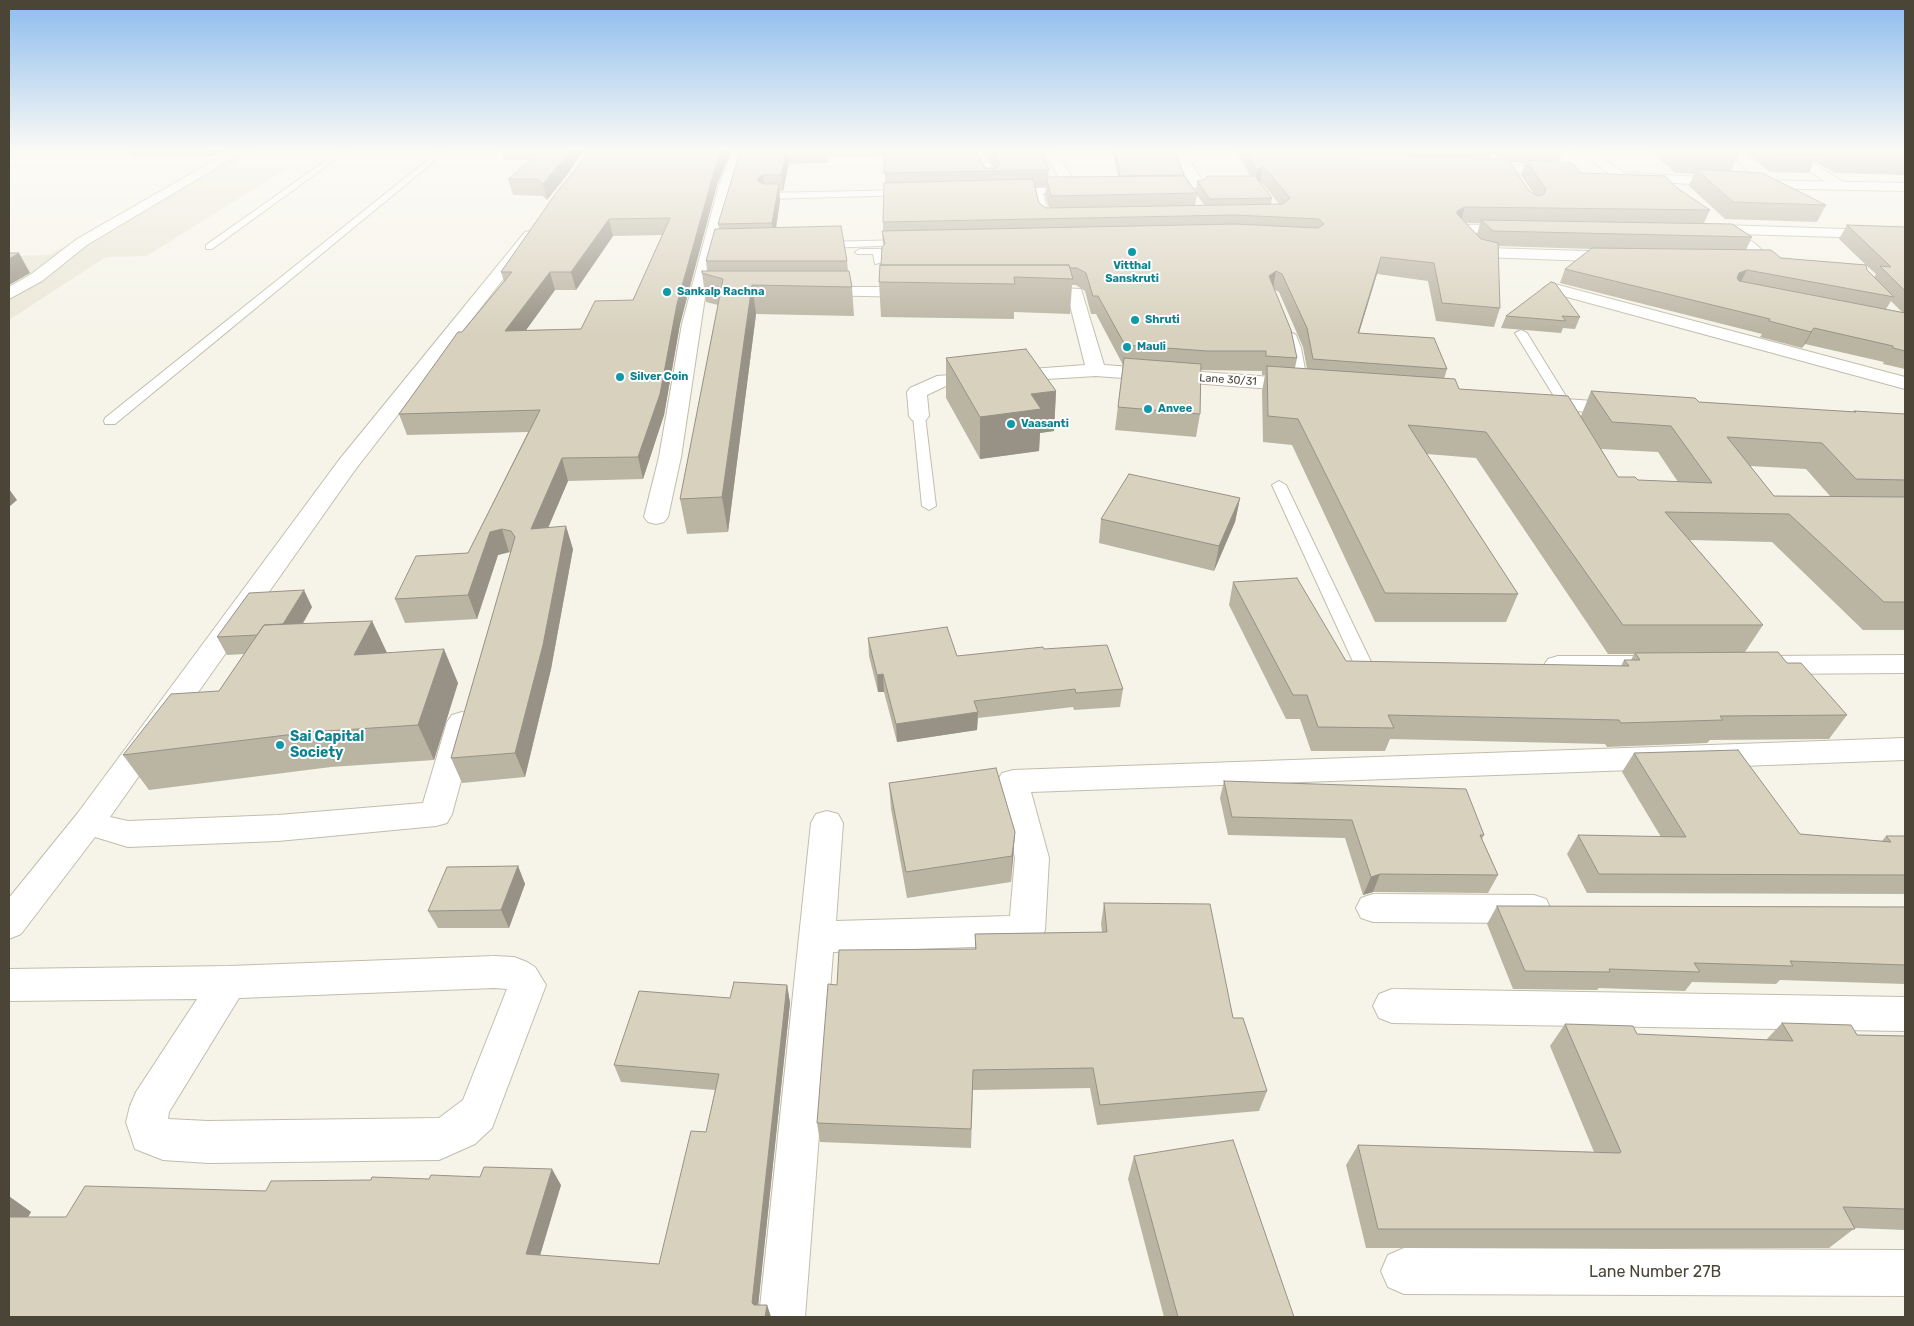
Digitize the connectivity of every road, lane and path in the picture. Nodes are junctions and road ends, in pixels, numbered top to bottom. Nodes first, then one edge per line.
1 (135, 211) edge
2 (259, 211) edge
3 (367, 211) edge
4 (723, 211) edge
5 (1042, 211) edge
6 (1065, 219) edge
7 (538, 224) edge
8 (1529, 228) edge
9 (1905, 235) edge
10 (1588, 240) edge
11 (921, 243) edge
12 (209, 247) dead end
13 (1607, 256) junction
14 (1635, 257) edge
15 (1720, 259) edge
16 (879, 262) edge
17 (1552, 288) edge
18 (700, 292) junction
19 (759, 292) edge
20 (799, 292) edge
21 (937, 292) edge
22 (1016, 292) edge
23 (9, 294) edge
24 (1284, 320) edge
25 (1521, 333) edge
26 (1096, 370) junction
27 (1905, 383) edge
28 (1302, 386) junction
29 (1322, 387) edge
30 (1517, 402) edge
31 (1566, 406) junction
32 (1639, 410) edge
33 (919, 416) joint
34 (110, 421) dead end
35 (1280, 485) dead end
36 (929, 506) dead end
37 (656, 517) dead end
38 (1905, 664) edge
39 (1532, 665) edge
40 (1679, 665) edge
41 (1738, 665) edge
42 (1364, 666) joint
43 (1394, 666) edge
44 (468, 701) edge
45 (1905, 750) edge
46 (88, 823) junction
47 (827, 823) dead end
48 (1373, 908) dead end
49 (1560, 909) edge
50 (9, 924) edge
51 (818, 937) junction
52 (229, 982) junction
53 (9, 985) edge
54 (1392, 1006) dead end
55 (1905, 1014) edge
56 (1404, 1271) dead end
57 (1905, 1273) edge
58 (782, 1317) edge

1 - 23 street
2 - 12 lane
3 - 34 lane
4 - 18 street
5 - 6 lane
7 - 46 street
8 - 13 street
9 - 15 street
10 - 13 street
11 - 16 lane
13 - 14 street
17 - 27 street
18 - 19 street
18 - 37 street
20 - 21 street
22 - 26 street
24 - 28 lane
25 - 31 lane
26 - 28 street, Lane 30/31
26 - 33 street, Lane 30/31
28 - 29 street, Lane 30/31
30 - 31 street
31 - 32 street
33 - 36 lane
35 - 42 lane
38 - 41 street
39 - 40 street
42 - 43 street
44 - 46 street
45 - 51 street
46 - 50 street
47 - 51 street
48 - 49 street
51 - 58 street
52 - 52 street
52 - 53 street
54 - 55 street
56 - 57 street, Lane Number 27B

